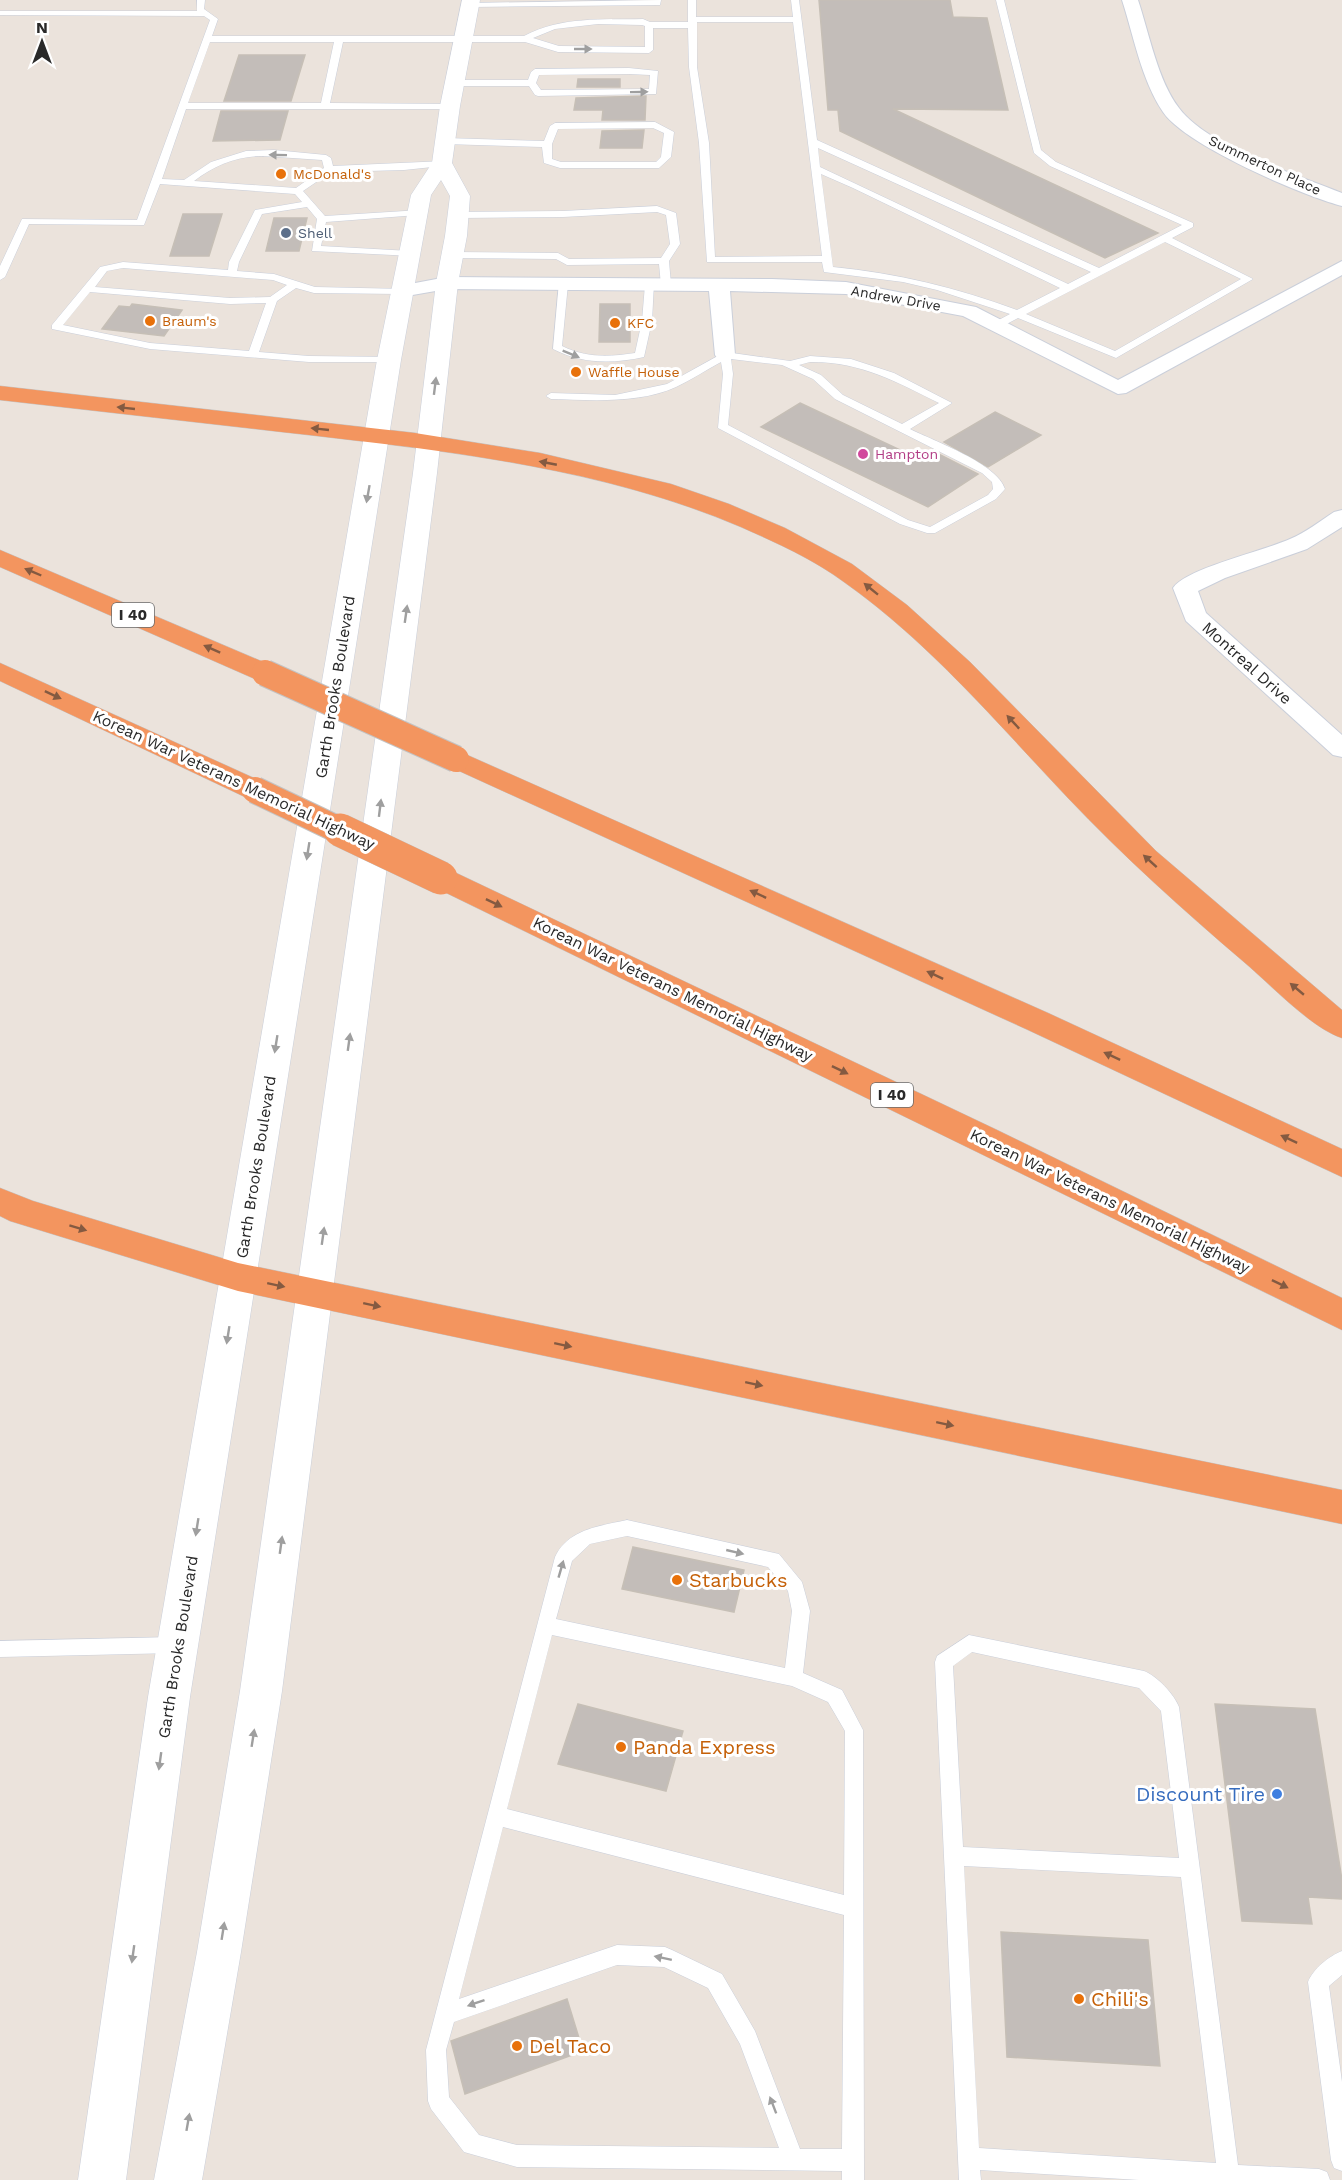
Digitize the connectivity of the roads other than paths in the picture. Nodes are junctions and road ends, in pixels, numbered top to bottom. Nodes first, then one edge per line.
1 (14, 0) edge
2 (201, 0) edge
3 (692, 0) edge
4 (795, 0) edge
5 (1000, 0) edge
6 (1130, 0) edge
7 (521, 2) edge
8 (657, 2) edge
9 (470, 3) edge
10 (3, 13) edge
11 (206, 14) junction
12 (797, 19) junction
13 (692, 23) junction
14 (649, 25) junction
15 (206, 39) junction
16 (526, 39) junction
17 (339, 40) junction
18 (464, 40) junction
19 (455, 83) junction
20 (532, 83) junction
21 (182, 106) junction
22 (325, 106) junction
23 (450, 106) junction
24 (445, 141) junction
25 (811, 141) junction
26 (547, 144) junction
27 (442, 162) junction
28 (329, 168) junction
29 (815, 168) junction
30 (156, 181) junction
31 (187, 182) junction
32 (298, 191) junction
33 (1342, 200) edge
34 (308, 204) junction
35 (418, 212) junction
36 (458, 215) junction
37 (322, 219) junction
38 (1165, 238) junction
39 (410, 255) junction
40 (452, 255) junction
41 (827, 259) junction
42 (664, 261) junction
43 (1342, 267) edge
44 (1099, 272) junction
45 (232, 274) junction
46 (0, 276) edge
47 (829, 279) junction
48 (447, 283) junction
49 (295, 284) junction
50 (563, 284) junction
51 (658, 285) junction
52 (719, 285) junction
53 (1068, 288) junction
54 (87, 289) junction
55 (401, 291) junction
56 (272, 300) junction
57 (1019, 314) junction
58 (997, 325) junction
59 (253, 355) junction
60 (725, 355) junction
61 (389, 360) junction
62 (789, 364) junction
63 (0, 393) edge
64 (551, 396) dead end
65 (902, 429) junction
66 (378, 436) junction
67 (428, 444) junction
68 (1342, 517) edge
69 (0, 558) edge
70 (0, 671) edge
71 (1342, 749) edge
72 (1342, 1026) edge
73 (1342, 1164) edge
74 (0, 1201) edge
75 (238, 1277) junction
76 (315, 1294) junction
77 (1342, 1315) edge
78 (1342, 1507) edge
79 (545, 1625) junction
80 (178, 1645) junction
81 (0, 1649) edge
82 (793, 1678) junction
83 (496, 1816) junction
84 (954, 1857) junction
85 (1190, 1868) junction
86 (854, 1908) junction
87 (1342, 1961) edge
88 (446, 2013) junction
89 (969, 2158) junction
90 (794, 2160) junction
91 (1342, 2160) edge
92 (853, 2170) edge
93 (1228, 2175) junction
94 (102, 2180) edge
95 (178, 2180) edge
96 (970, 2180) edge
97 (1319, 2180) edge

1 - 10 lane
2 - 11 lane
3 - 13 lane
4 - 12 lane
5 - 38 lane
6 - 33 street, Summerton Place
7 - 8 lane
7 - 9 lane
9 - 18 street, Garth Brooks Boulevard
10 - 11 lane
11 - 15 lane
12 - 13 lane
12 - 25 lane
13 - 14 lane
13 - 41 lane
14 - 16 lane
16 -> 14 lane
15 - 17 lane
15 - 21 lane
16 - 18 lane
17 - 18 lane
17 - 22 lane
18 - 19 street, Garth Brooks Boulevard
19 - 20 lane
19 - 23 street, Garth Brooks Boulevard
20 -> 20 lane
21 - 22 lane
21 - 30 lane
22 - 23 lane
23 - 24 street, Garth Brooks Boulevard
24 - 26 lane
24 - 27 street, Garth Brooks Boulevard
25 - 29 lane
25 - 44 lane
26 - 26 lane
27 - 28 lane
27 - 35 street, Garth Brooks Boulevard
27 - 36 street
28 -> 31 lane
28 - 32 lane
29 - 41 lane
29 - 53 lane
30 - 31 lane
30 - 46 lane
31 - 32 lane
32 - 34 lane
34 - 37 lane
34 - 45 lane
35 - 37 lane
35 - 39 street, Garth Brooks Boulevard
36 - 40 street
36 - 42 lane
37 - 39 lane
38 - 44 lane
38 - 57 lane
39 - 55 street, Garth Brooks Boulevard
40 - 42 lane
40 - 48 street
41 - 47 lane
42 - 51 lane
43 - 58 street, Andrew Drive
44 - 53 lane
45 - 49 lane
45 - 54 lane
47 - 52 street, Andrew Drive
47 - 57 lane
47 - 58 street, Andrew Drive
48 - 50 street, Andrew Drive
48 - 55 street, Andrew Drive
67 -> 48 street
49 - 55 lane
49 - 56 lane
50 - 51 street, Andrew Drive
50 -> 51 lane
51 - 52 street, Andrew Drive
52 - 60 street
53 - 57 lane
54 - 56 lane
54 - 59 lane
55 - 61 street, Garth Brooks Boulevard
56 - 59 lane
57 - 58 lane
59 - 61 lane
60 - 62 lane
60 - 64 lane
60 - 65 lane
61 - 66 street, Garth Brooks Boulevard
62 - 65 lane
62 - 65 lane
66 -> 63 highway
66 - 67 highway
66 -> 75 street, Garth Brooks Boulevard
72 -> 67 highway
76 -> 67 street
68 - 71 street, Montreal Drive
73 -> 69 highway, I 40, bridge
70 -> 77 highway, Korean War Veterans Memorial Highway / I 40, bridge
74 -> 75 highway
75 -> 76 highway
75 -> 80 street, Garth Brooks Boulevard
76 -> 78 highway
95 -> 76 street
79 - 82 lane
79 -> 82 lane
79 - 83 lane
80 - 81 lane
80 -> 94 street, Garth Brooks Boulevard
82 - 86 lane
83 - 86 lane
83 - 88 lane
84 - 85 lane
84 - 85 lane
84 - 89 lane
85 - 93 lane
86 - 92 lane
87 - 91 lane
88 - 90 lane
90 -> 88 lane
89 - 93 lane
89 - 96 lane
90 - 92 lane
93 - 97 lane

